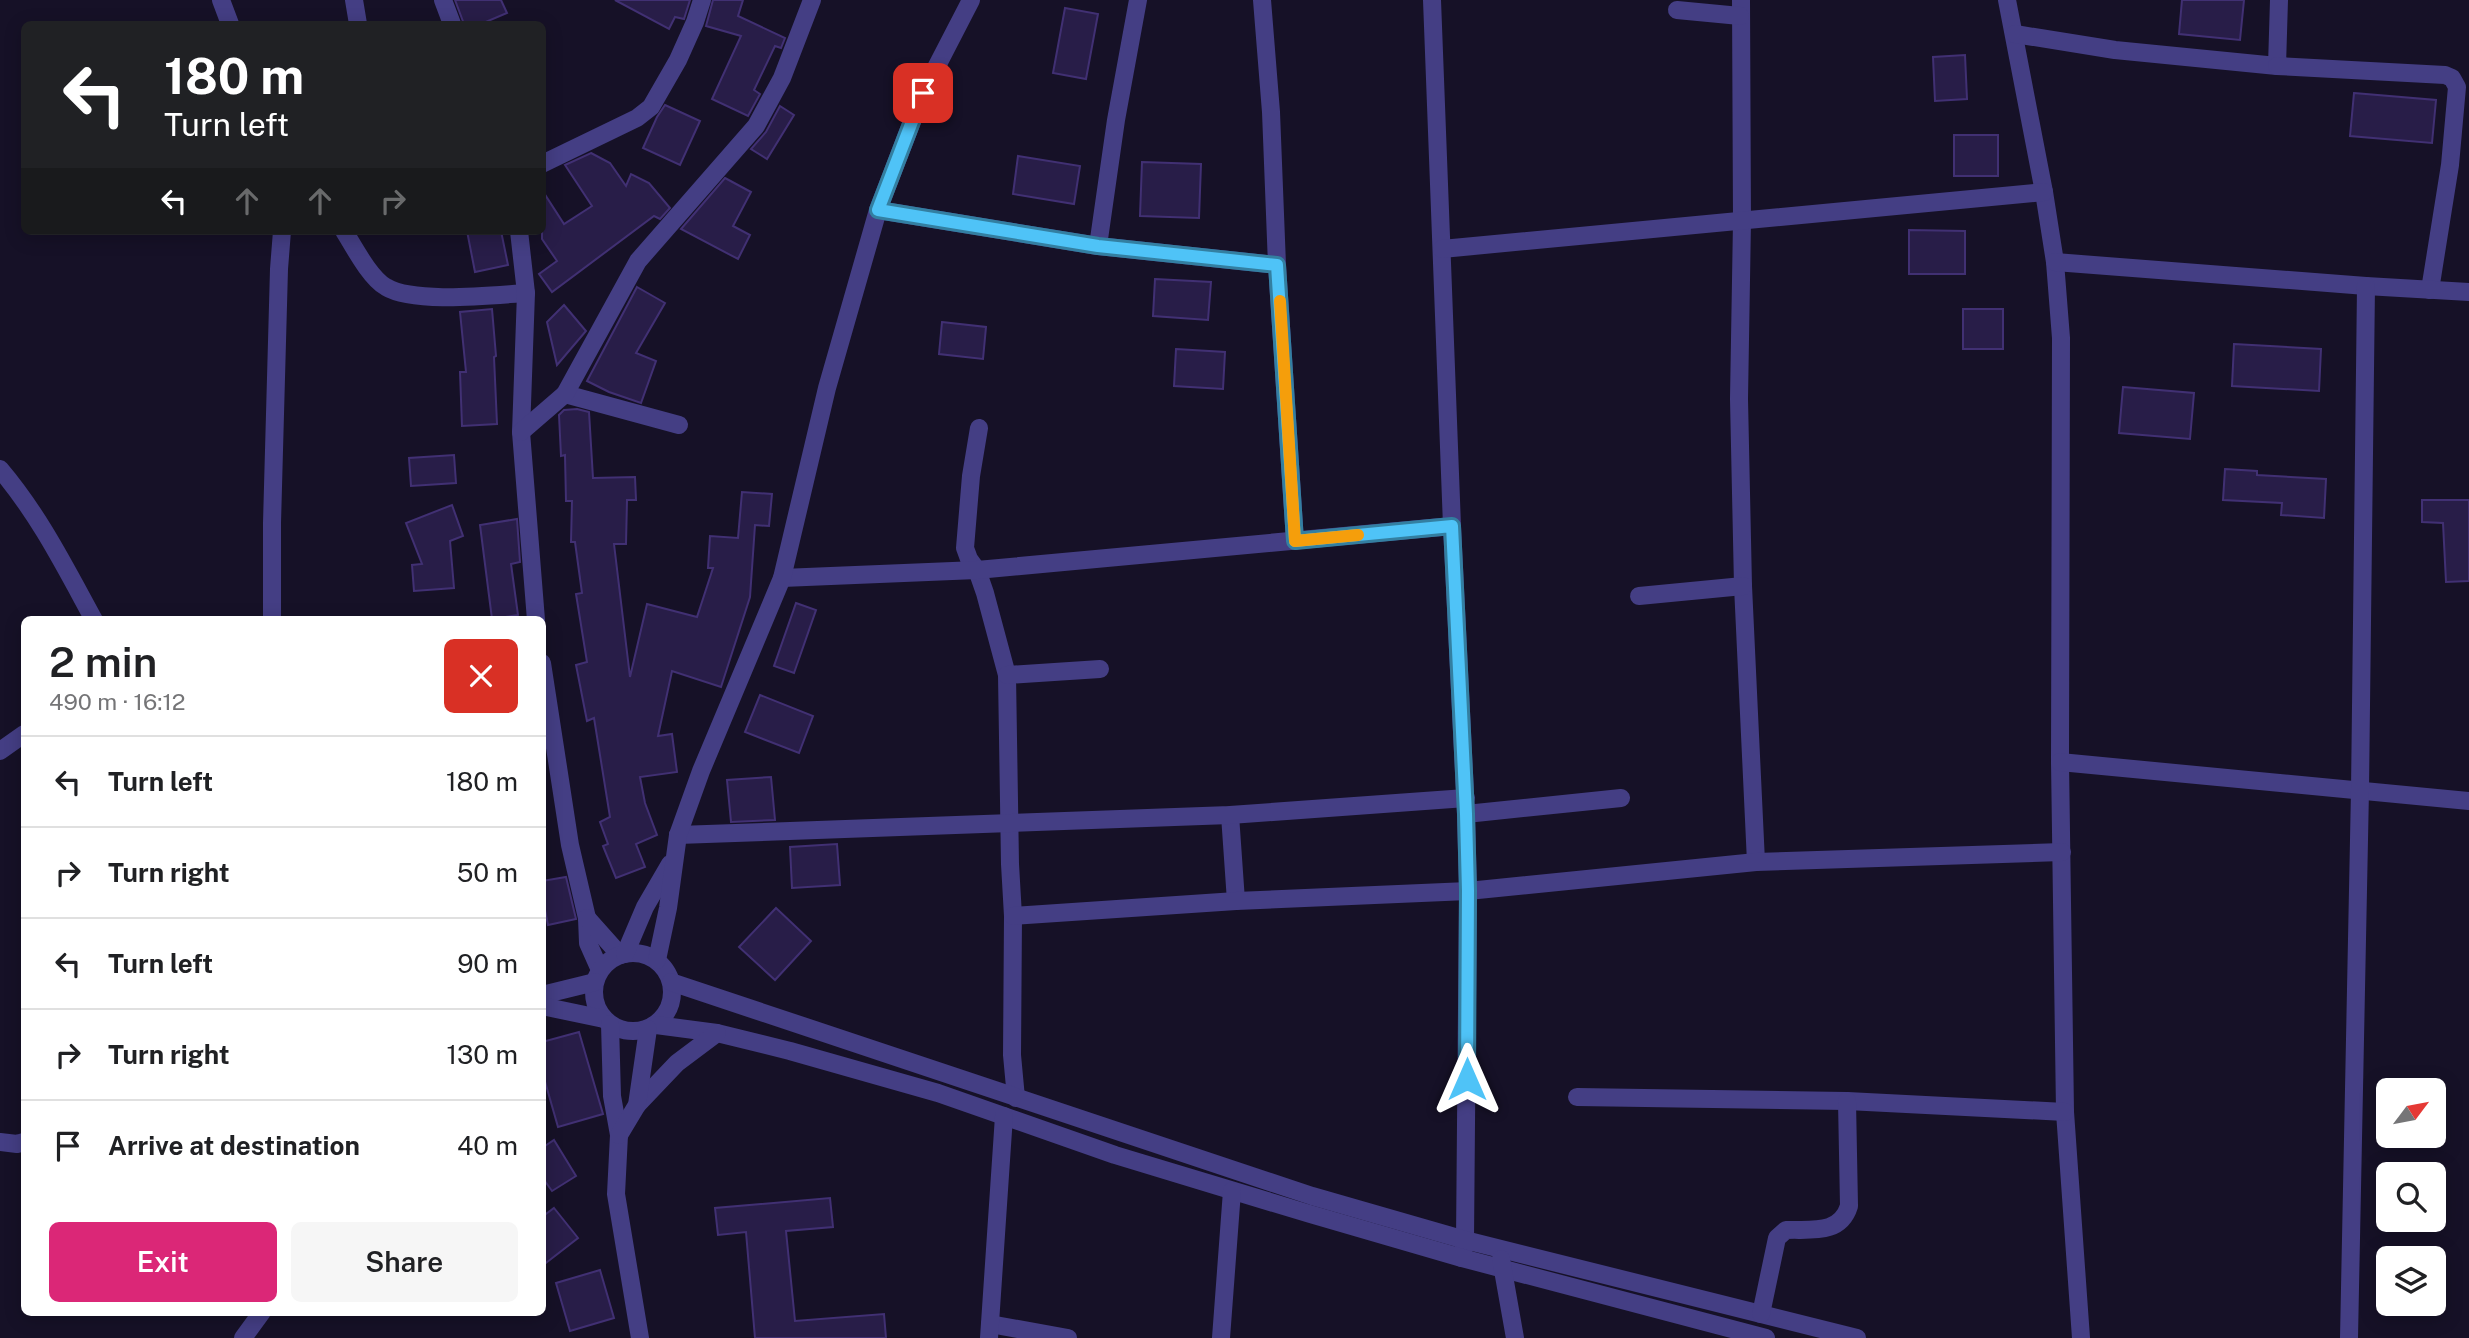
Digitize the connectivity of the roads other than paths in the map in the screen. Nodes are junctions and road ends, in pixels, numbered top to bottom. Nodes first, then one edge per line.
1 (220, 0) edge
2 (354, 0) edge
3 (702, 0) edge
4 (812, 0) edge
5 (971, 0) edge
6 (1138, 0) edge
7 (1262, 0) edge
8 (1432, 0) edge
9 (2007, 0) edge
10 (2279, 0) edge
11 (446, 1) edge
12 (1740, 8) edge
13 (1677, 10) dead end
14 (229, 21) edge
15 (358, 21) edge
16 (451, 21) edge
17 (2015, 34) junction
18 (2277, 66) junction
19 (546, 162) edge
20 (2044, 192) junction
21 (878, 210) junction
22 (1742, 221) junction
23 (282, 235) edge
24 (347, 235) edge
25 (519, 235) edge
26 (1098, 246) junction
27 (1443, 249) junction
28 (2055, 262) junction
29 (1277, 265) junction
30 (2365, 286) junction
31 (2430, 290) junction
32 (2469, 292) edge
33 (526, 293) junction
34 (565, 394) junction
35 (678, 425) dead end
36 (979, 428) dead end
37 (521, 432) junction
38 (0, 469) edge
39 (1452, 526) junction
40 (1295, 541) junction
41 (977, 570) junction
42 (782, 578) junction
43 (1744, 586) junction
44 (1639, 596) dead end
45 (92, 616) edge
46 (272, 616) edge
47 (536, 616) edge
48 (1100, 669) dead end
49 (1007, 676) junction
50 (546, 689) edge
51 (21, 736) edge
52 (0, 751) edge
53 (2060, 762) junction
54 (2360, 790) junction
55 (1621, 797) dead end
56 (2469, 801) edge
57 (1466, 806) junction
58 (1230, 815) junction
59 (1009, 824) junction
60 (678, 835) junction
61 (2062, 852) junction
62 (675, 855) junction
63 (1756, 862) junction
64 (1468, 891) junction
65 (1236, 901) junction
66 (1013, 916) junction
67 (587, 918) junction
68 (622, 954) junction
69 (657, 960) junction
70 (597, 976) junction
71 (671, 982) junction
72 (546, 994) edge
73 (546, 1007) edge
74 (607, 1021) junction
75 (652, 1027) junction
76 (717, 1033) junction
77 (944, 1071) junction
78 (938, 1093) junction
79 (1577, 1097) dead end
80 (1016, 1098) junction
81 (1847, 1101) junction
82 (637, 1105) junction
83 (2066, 1112) junction
84 (1004, 1116) junction
85 (619, 1135) junction
86 (0, 1142) edge
87 (21, 1143) edge
88 (1231, 1191) junction
89 (1312, 1196) junction
90 (1310, 1214) junction
91 (1465, 1240) junction
92 (1499, 1249) junction
93 (1462, 1258) junction
94 (1503, 1268) junction
95 (1761, 1314) junction
96 (259, 1316) edge
97 (990, 1331) edge
98 (243, 1338) edge
99 (640, 1338) edge
100 (1068, 1338) edge
101 (1221, 1338) edge
102 (1515, 1338) edge
103 (1766, 1338) edge
104 (1857, 1338) edge
105 (2081, 1338) edge
106 (2348, 1338) edge

1 - 14 street
2 - 15 street
3 - 19 street
4 - 34 street
5 - 21 street
6 - 26 street
7 - 29 street
8 - 27 street
9 - 17 street
10 - 18 street
11 - 16 street
12 - 13 street
12 - 22 street
17 - 18 street
17 - 20 street
18 - 31 street
20 - 22 street
20 - 28 street
21 - 26 street
21 - 42 street
22 - 27 street
22 - 43 street
23 - 46 street
24 - 33 street
25 - 33 street
26 - 29 street
27 - 39 street
28 - 30 street
28 - 53 street
29 - 40 street
30 - 31 street
30 - 54 street
31 - 32 street
33 - 37 street
34 - 35 street
34 - 37 street
36 - 41 street
37 - 47 street
38 - 45 street
39 - 40 street
39 - 57 street
40 - 41 street
41 - 42 street
41 - 49 street
42 - 60 street
43 - 44 street
43 - 63 street
48 - 49 street
49 - 59 street
50 - 67 street
51 - 52 street
53 - 54 street
53 - 61 street
54 - 56 street
54 - 106 street
55 - 57 street
57 - 58 street
57 - 64 street
58 - 59 street
58 - 65 street
59 - 60 street
59 - 66 street
60 - 62 street
61 - 63 street
61 - 83 street
62 - 68 street
62 - 69 street
63 - 64 street
64 - 65 street
64 - 91 street
65 - 66 street
66 - 80 street
67 - 68 street
67 - 70 street
68 - 69 street
68 - 70 street
69 - 71 street
70 - 72 street
70 - 74 street
71 - 75 street
71 - 77 street
73 - 74 street
74 - 75 street
74 - 85 street
75 - 76 street
75 - 82 street
76 - 78 street
76 - 82 street
77 - 78 street
77 - 80 street
78 - 84 street
79 - 81 street
80 - 89 street
81 - 83 street
81 - 95 street
82 - 85 street
83 - 105 street
84 - 88 street
84 - 97 street
85 - 99 street
86 - 87 street
88 - 90 street
88 - 101 street
89 - 90 street
89 - 91 street
90 - 93 street
91 - 92 street
91 - 93 street
92 - 94 street
92 - 95 street
93 - 94 street
94 - 102 street
94 - 103 street
95 - 104 street
96 - 98 street
97 - 100 street

